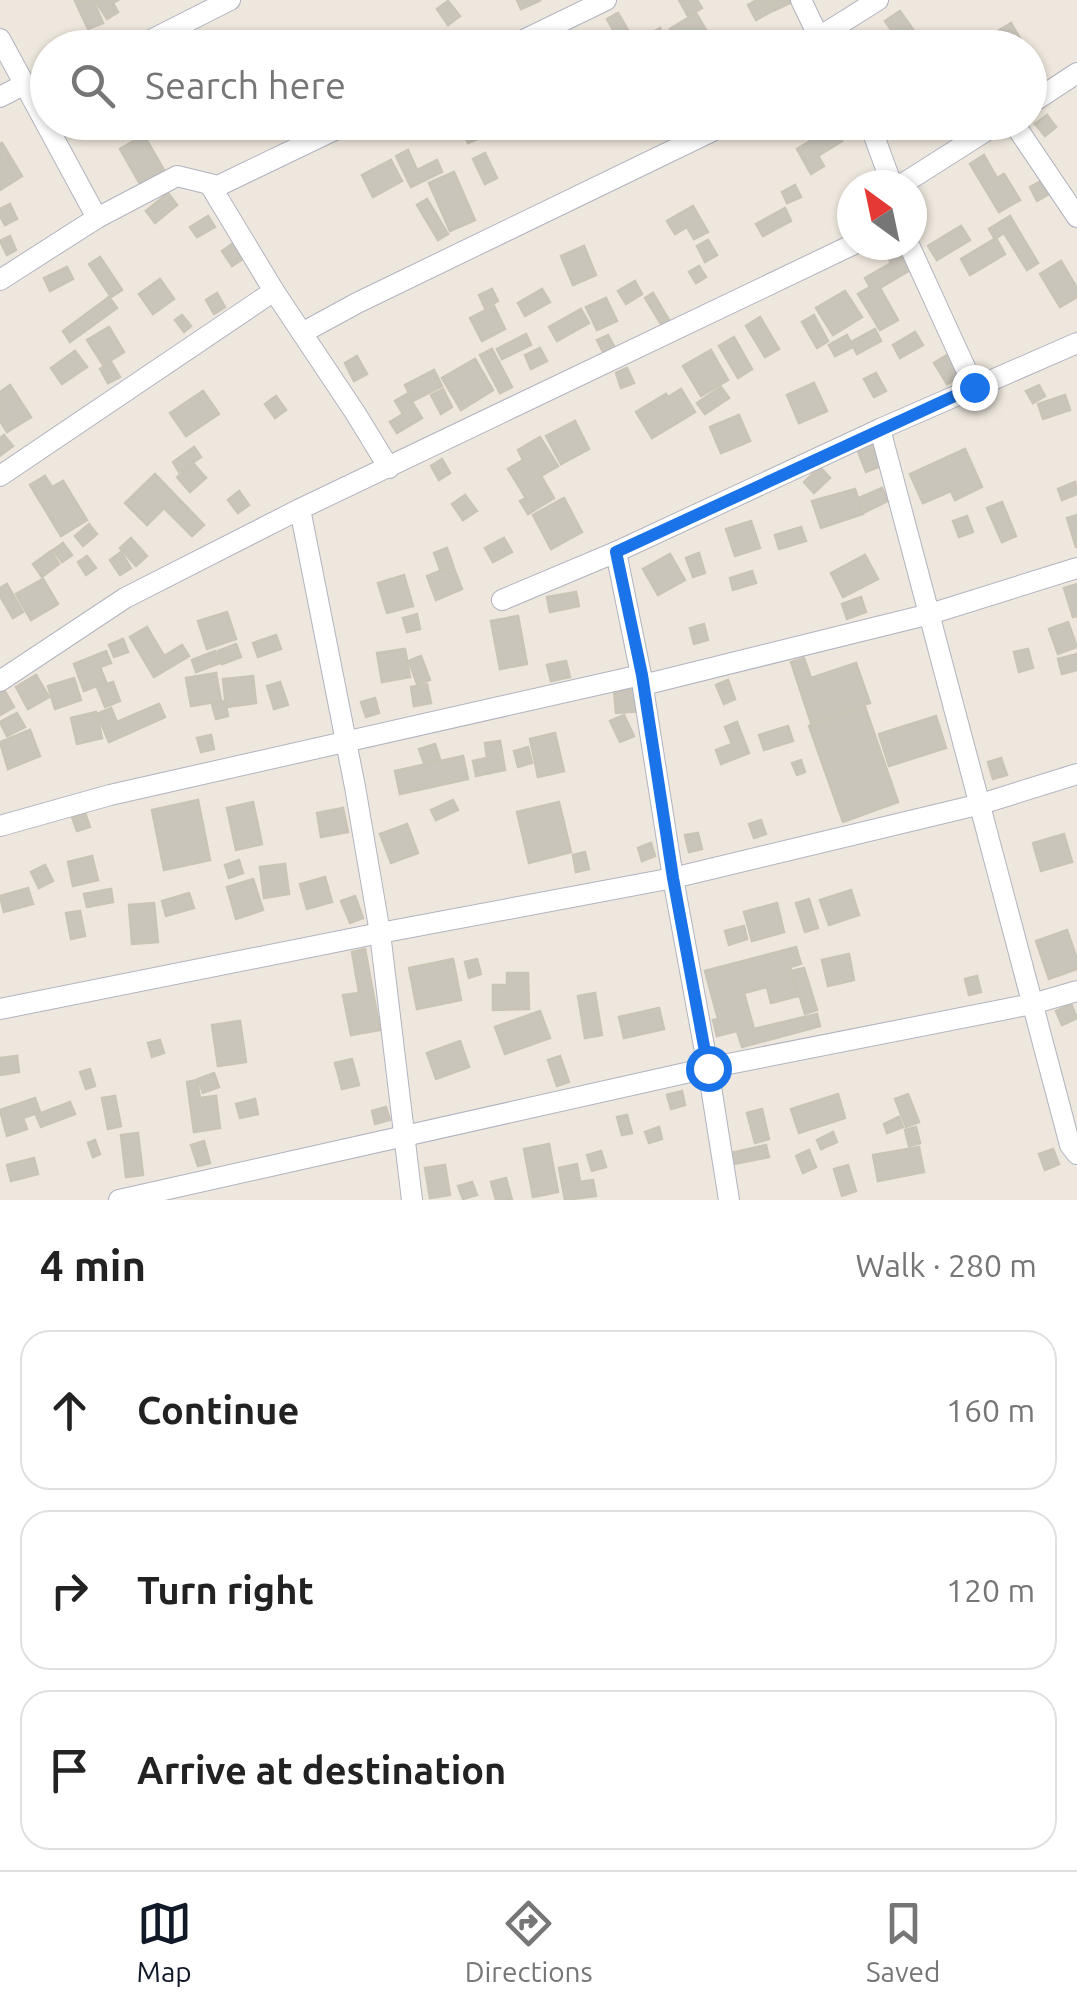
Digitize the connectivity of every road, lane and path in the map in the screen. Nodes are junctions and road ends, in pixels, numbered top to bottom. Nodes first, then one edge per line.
1 (230, 0) edge
2 (606, 0) edge
3 (800, 0) edge
4 (878, 0) edge
5 (171, 30) edge
6 (544, 30) edge
7 (816, 30) edge
8 (838, 30) edge
9 (0, 39) edge
10 (1077, 74) edge
11 (30, 84) edge
12 (30, 92) edge
13 (1047, 93) edge
14 (0, 98) edge
15 (59, 140) edge
16 (313, 140) edge
17 (694, 140) edge
18 (876, 140) edge
19 (972, 140) edge
20 (1025, 140) edge
21 (887, 170) edge
22 (925, 170) edge
23 (210, 185) junction
24 (1077, 217) edge
25 (97, 218) junction
26 (837, 252) edge
27 (916, 260) edge
28 (0, 280) edge
29 (274, 291) junction
30 (302, 333) junction
31 (1077, 343) edge
32 (974, 387) junction
33 (880, 428) junction
34 (390, 468) junction
35 (0, 476) edge
36 (300, 509) junction
37 (616, 552) junction
38 (1077, 568) edge
39 (502, 600) dead end
40 (930, 614) junction
41 (642, 680) junction
42 (0, 681) edge
43 (346, 742) junction
44 (1077, 774) edge
45 (981, 804) junction
46 (0, 826) edge
47 (673, 878) junction
48 (380, 932) junction
49 (1077, 990) edge
50 (1032, 1004) junction
51 (0, 1009) edge
52 (708, 1068) junction
53 (405, 1135) junction
54 (1077, 1154) edge
55 (119, 1200) edge
56 (412, 1200) edge
57 (729, 1200) edge

1 - 5 street
2 - 6 street
3 - 7 street
4 - 8 street
9 - 11 street
10 - 13 street
12 - 14 street
15 - 25 street
16 - 23 street
17 - 30 street
18 - 21 street
19 - 22 street
20 - 24 street
23 - 25 street
23 - 29 street
25 - 28 street
26 - 34 street
27 - 32 street
29 - 30 street
29 - 35 street
30 - 34 street
31 - 32 street
32 - 33 street
33 - 37 street
33 - 40 street
34 - 36 street
36 - 42 street
36 - 43 street
37 - 39 street
37 - 41 street
38 - 40 street
40 - 41 street
40 - 45 street
41 - 43 street
41 - 47 street
43 - 46 street
43 - 48 street
44 - 45 street
45 - 47 street
45 - 50 street
47 - 48 street
47 - 52 street
48 - 51 street
48 - 53 street
49 - 50 street
50 - 52 street
50 - 54 street
52 - 53 street
52 - 57 street
53 - 55 street
53 - 56 street

